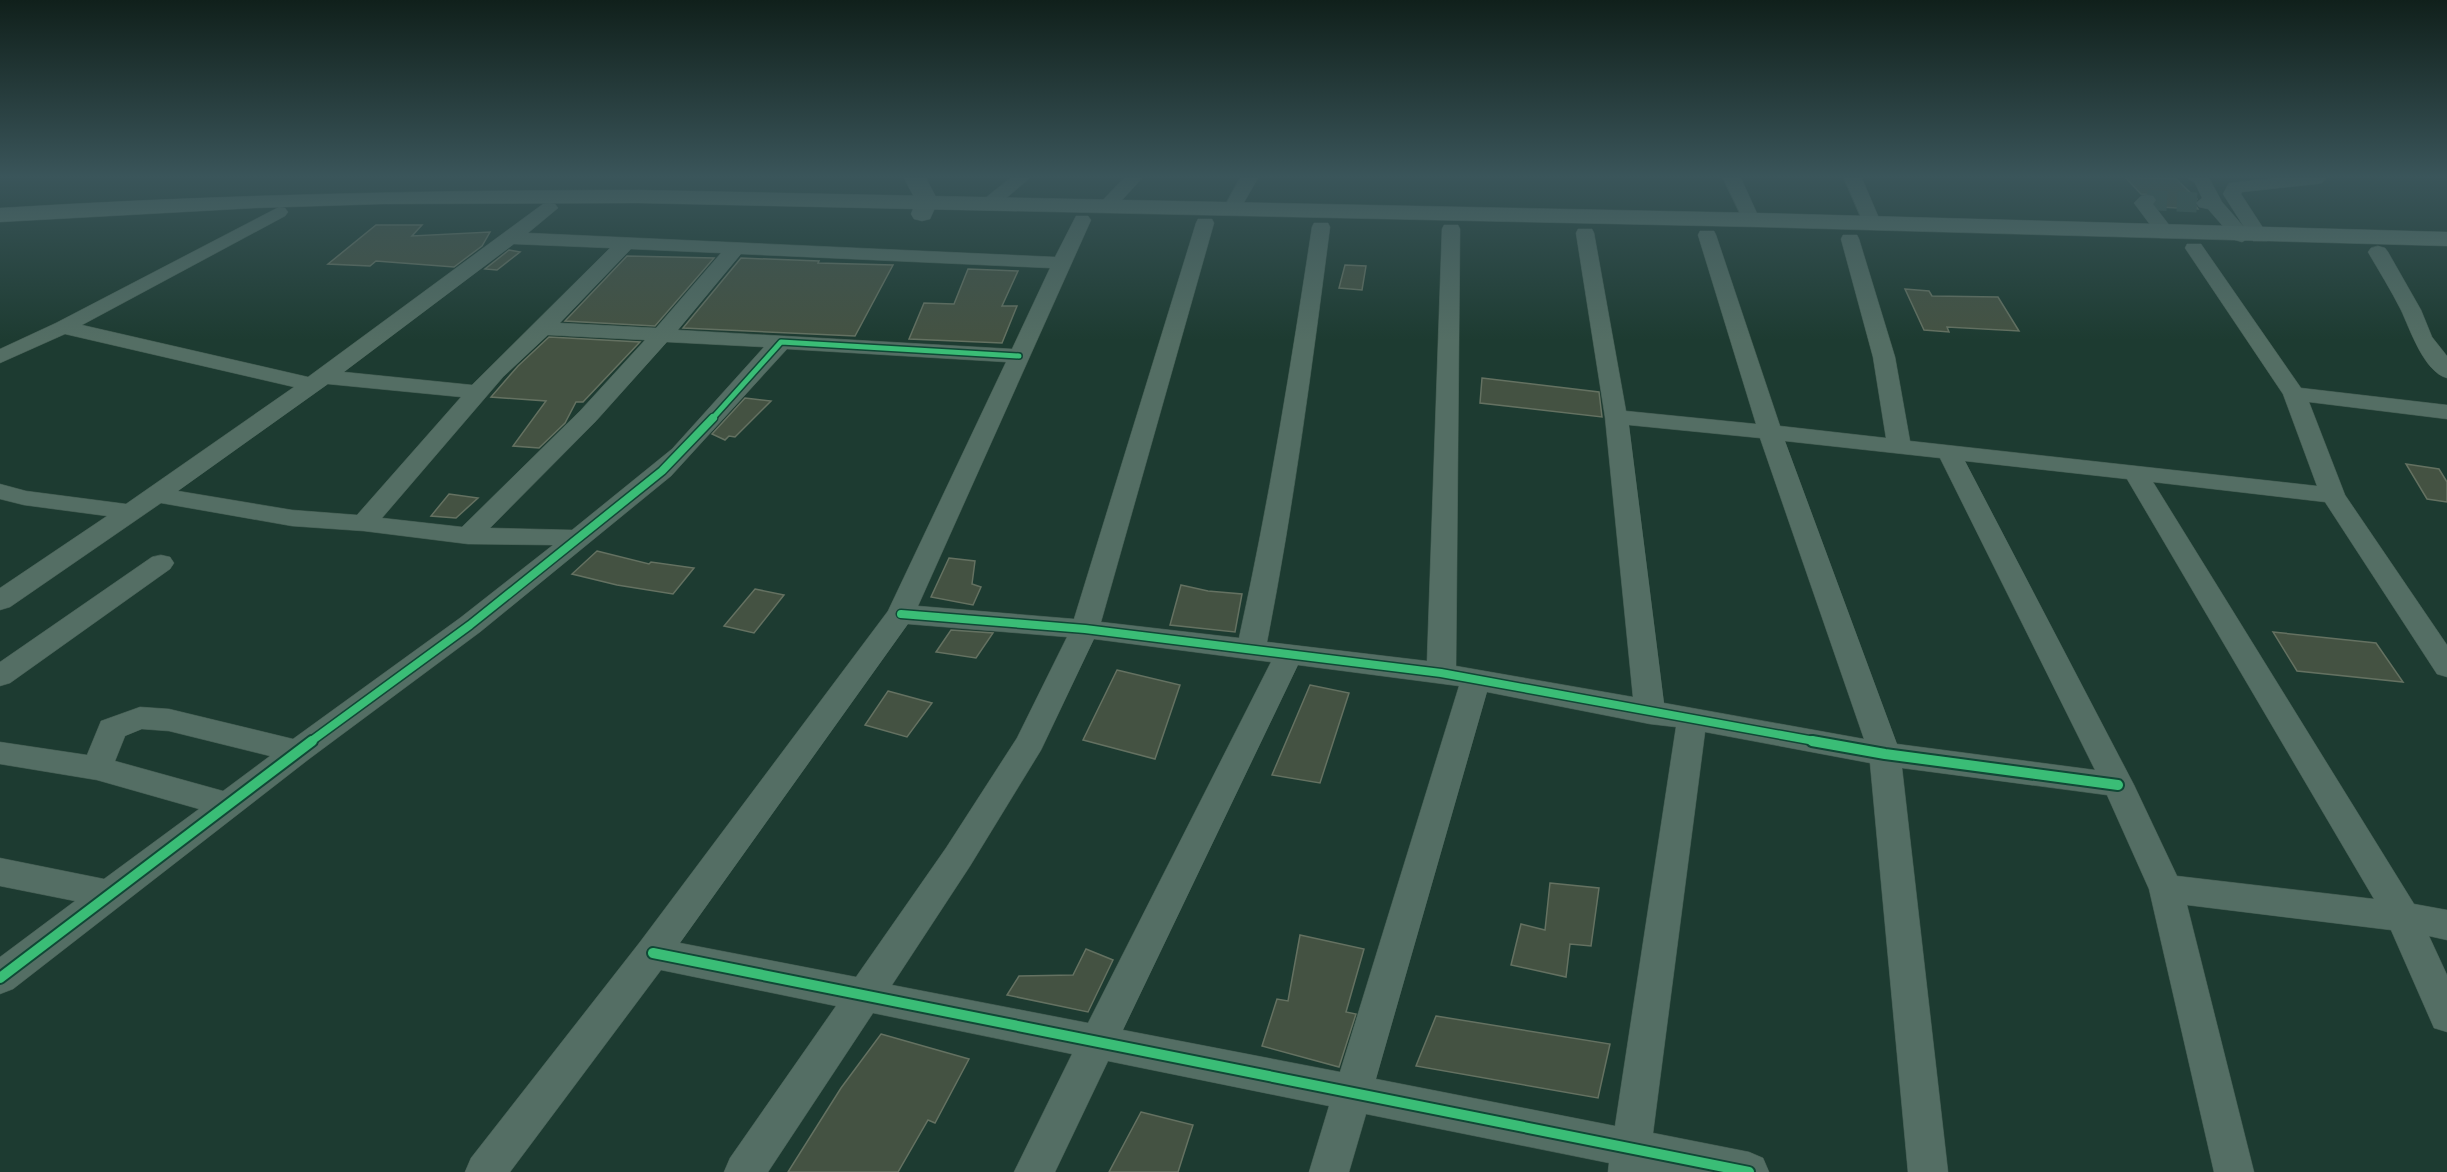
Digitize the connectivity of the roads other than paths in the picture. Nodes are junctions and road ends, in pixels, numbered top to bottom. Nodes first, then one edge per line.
1 (244, 231) edge
2 (519, 231) edge
3 (1083, 231) edge
4 (1203, 231) edge
5 (1320, 231) edge
6 (1451, 231) edge
7 (1508, 231) edge
8 (2069, 231) edge
9 (2164, 231) edge
10 (2244, 231) edge
11 (2249, 231) edge
12 (1585, 233) junction
13 (2167, 234) junction
14 (1707, 235) junction
15 (2251, 236) junction
16 (510, 238) junction
17 (1850, 239) junction
18 (626, 243) junction
19 (2446, 243) edge
20 (736, 248) junction
21 (2194, 248) junction
22 (2378, 252) junction
23 (1062, 263) junction
24 (63, 327) junction
25 (543, 328) junction
26 (661, 336) junction
27 (781, 342) junction
28 (1019, 356) junction
29 (0, 357) edge
30 (2447, 371) edge
31 (317, 381) junction
32 (477, 392) junction
33 (2294, 394) junction
34 (2447, 412) edge
35 (1616, 417) junction
36 (1770, 432) junction
37 (1900, 448) junction
38 (1948, 452) junction
39 (2135, 472) junction
40 (0, 491) edge
41 (158, 495) junction
42 (2333, 495) junction
43 (131, 512) junction
44 (364, 523) junction
45 (468, 536) junction
46 (578, 538) junction
47 (161, 563) dead end
48 (0, 601) edge
49 (901, 614) junction
50 (1085, 629) junction
51 (1251, 649) junction
52 (2442, 654) edge
53 (1288, 656) junction
54 (1441, 673) junction
55 (0, 676) edge
56 (1476, 680) junction
57 (1650, 712) junction
58 (1692, 719) junction
59 (298, 751) junction
60 (0, 753) edge
61 (1885, 754) junction
62 (97, 768) junction
63 (2118, 785) junction
64 (229, 805) junction
65 (0, 872) edge
66 (2166, 889) junction
67 (108, 894) junction
68 (2403, 917) junction
69 (2447, 925) edge
70 (653, 952) junction
71 (0, 978) edge
72 (865, 995) junction
73 (2447, 1016) edge
74 (1098, 1041) junction
75 (1353, 1094) junction
76 (1630, 1159) edge
77 (485, 1172) edge
78 (744, 1172) edge
79 (1034, 1172) edge
80 (1329, 1172) edge
81 (1749, 1172) edge
82 (1928, 1172) edge
83 (2234, 1172) edge

1 - 24 street
2 - 16 street
3 - 23 street
4 - 50 street
5 - 51 street
6 - 54 street
7 - 12 highway
8 - 13 highway
9 - 13 street
10 - 15 street
11 - 15 street
12 - 14 highway
12 - 35 street
13 - 15 highway
14 - 17 highway
14 - 36 street
15 - 19 highway
16 - 18 street
16 - 31 street
17 - 21 highway
17 - 37 street
18 - 20 street
18 - 25 street
19 - 22 highway
20 - 23 street
20 - 26 street
21 - 22 highway
21 - 33 street
22 - 30 street
23 - 28 street
24 - 29 street
24 - 31 street
25 - 26 street
25 - 32 street
26 - 27 street
26 - 45 street
27 - 28 street
27 - 46 street
28 - 49 street
31 - 32 street
31 - 41 street
32 - 44 street
33 - 34 street
33 - 42 street
35 - 36 street
35 - 57 street
36 - 37 street
36 - 61 street
37 - 38 street
38 - 39 street
38 - 63 street
39 - 42 street
39 - 68 street
40 - 43 street
41 - 43 street
41 - 44 street
42 - 52 street
43 - 48 street
44 - 45 street
45 - 46 street
46 - 59 street
47 - 55 street
49 - 50 street
49 - 70 street
50 - 51 street
50 - 72 street
51 - 53 street
53 - 54 street
53 - 74 street
54 - 56 street
56 - 57 street
56 - 75 street
57 - 58 street
58 - 61 street
58 - 76 street
59 - 62 street
59 - 64 street
60 - 62 street
61 - 63 street
61 - 82 street
62 - 64 street
63 - 66 street
64 - 67 street
65 - 67 street
66 - 68 street
66 - 83 street
67 - 71 street
68 - 69 street
68 - 73 street
70 - 72 street
70 - 77 street
72 - 74 street
72 - 78 street
74 - 75 street
74 - 79 street
75 - 76 street
75 - 80 street
76 - 81 street

